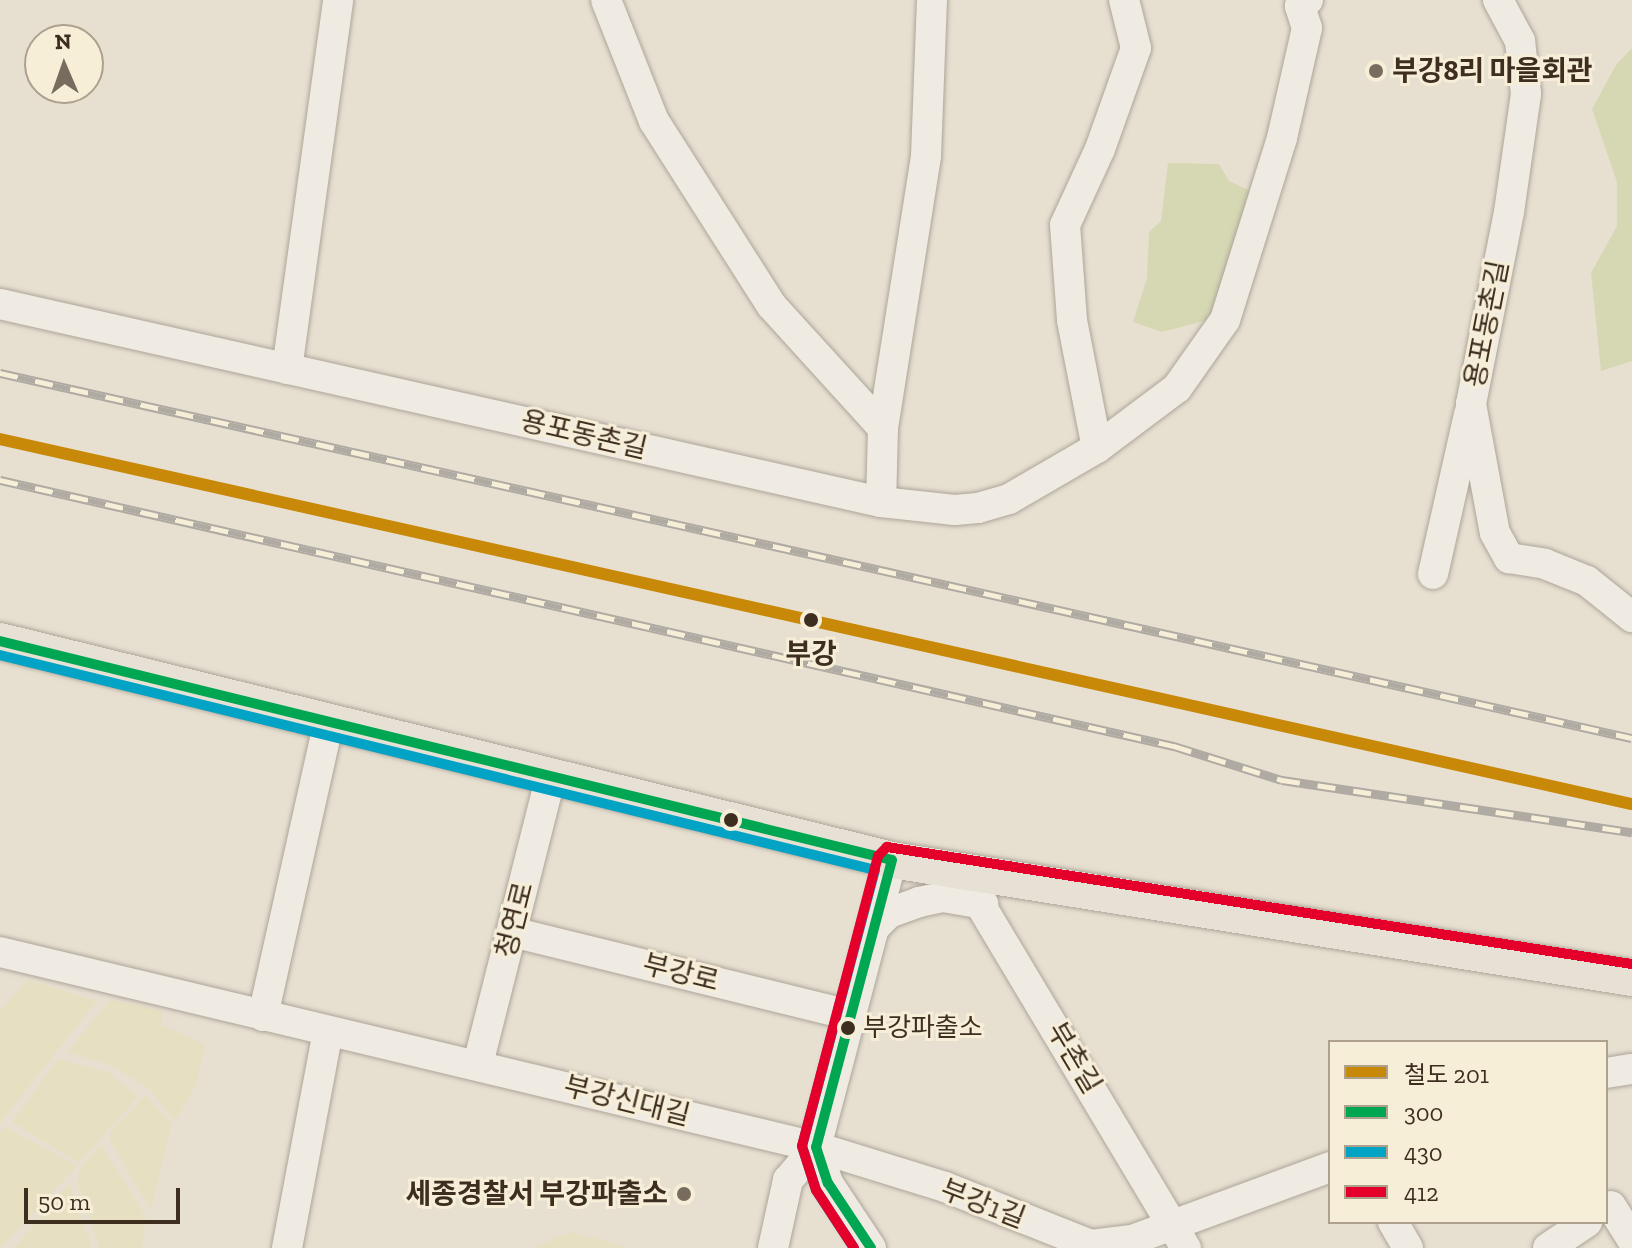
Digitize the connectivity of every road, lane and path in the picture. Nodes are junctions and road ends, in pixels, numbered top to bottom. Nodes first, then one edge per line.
1 (338, 0) edge
2 (606, 0) edge
3 (932, 0) edge
4 (1124, 0) edge
5 (1498, 0) edge
6 (1303, 2) edge
7 (0, 304) edge
8 (287, 369) junction
9 (1471, 404) junction
10 (883, 428) junction
11 (1097, 448) junction
12 (881, 502) junction
13 (1433, 574) dead end
14 (1632, 617) edge
15 (0, 641) edge
16 (329, 720) junction
17 (551, 776) junction
18 (892, 860) junction
19 (959, 869) junction
20 (983, 904) junction
21 (873, 929) junction
22 (512, 932) junction
23 (0, 952) edge
24 (1632, 978) edge
25 (850, 1015) junction
26 (263, 1016) junction
27 (328, 1032) junction
28 (478, 1064) junction
29 (1632, 1069) edge
30 (1608, 1073) edge
31 (816, 1147) junction
32 (1328, 1168) edge
33 (1609, 1207) edge
34 (1394, 1224) edge
35 (1584, 1224) edge
36 (1180, 1237) edge
37 (1632, 1240) edge
38 (287, 1248) edge
39 (773, 1248) edge
40 (871, 1248) edge
41 (1408, 1248) edge
42 (1548, 1248) edge

1 - 8 street
2 - 10 street
3 - 10 street
4 - 11 street
5 - 9 street, 용포동촌길
6 - 11 street, 용포동촌길
7 - 8 street, 용포동촌길
8 - 12 street, 용포동촌길
9 - 13 street
9 - 14 street, 용포동촌길
10 - 12 street
11 - 12 street, 용포동촌길
15 - 16 main road
16 - 17 main road
16 - 26 street
17 - 18 main road
17 - 22 street, 청연로
18 - 19 main road
18 - 21 street
19 - 20 street, 부촌길
19 - 24 main road
20 - 21 street
20 - 36 street, 부촌길
21 - 25 street
22 - 25 street, 부강로
22 - 28 street, 청연로
23 - 26 street, 부강신대길
25 - 31 street
26 - 27 street, 부강신대길
27 - 28 street, 부강신대길
27 - 38 street
28 - 31 street, 부강신대길
29 - 30 street
31 - 36 street, 부강1길
31 - 39 street
31 - 40 street
32 - 36 street, 부강1길
33 - 37 street
34 - 41 street
35 - 42 street

